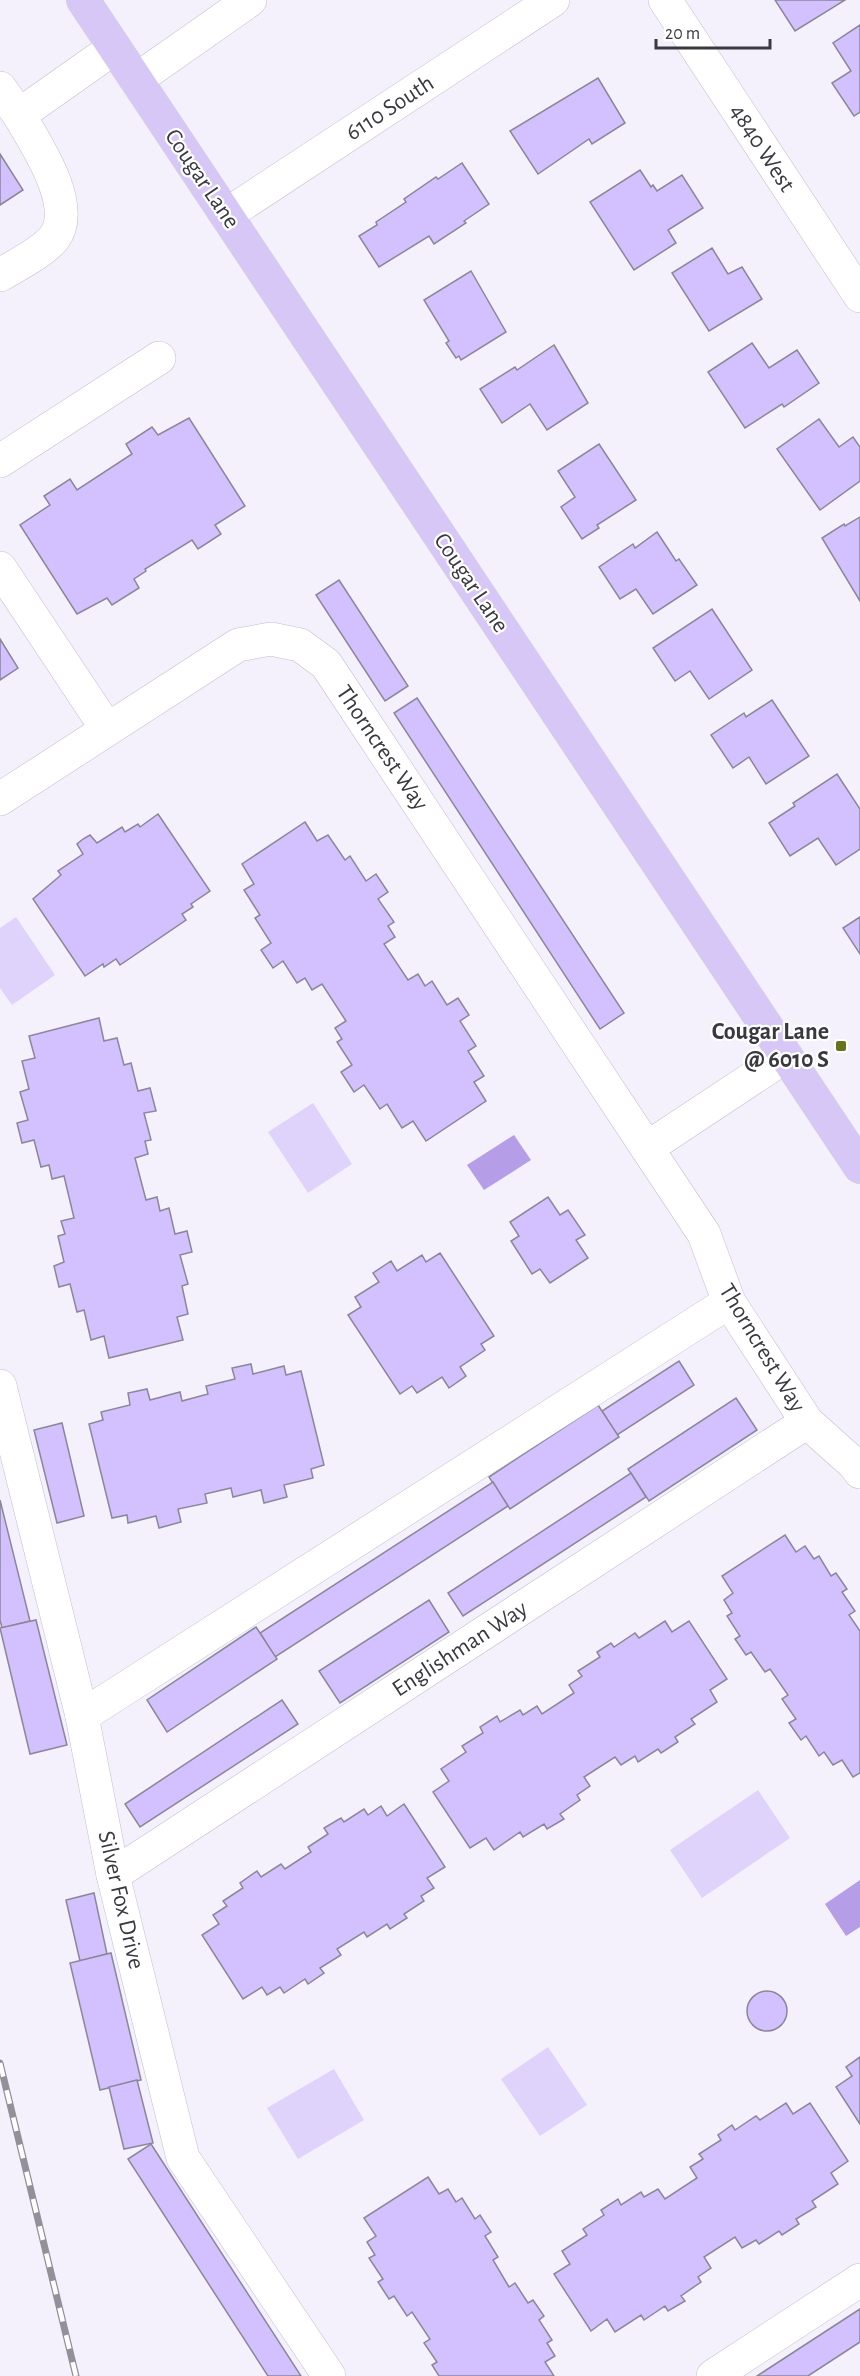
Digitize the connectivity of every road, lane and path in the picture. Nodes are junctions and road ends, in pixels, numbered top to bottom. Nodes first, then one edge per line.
1 (83, 0) edge
2 (249, 0) edge
3 (553, 0) edge
4 (665, 0) edge
5 (114, 48) junction
6 (136, 80) junction
7 (0, 88) edge
8 (18, 115) junction
9 (226, 215) junction
10 (4, 263) edge
11 (860, 296) edge
12 (159, 358) dead end
13 (0, 461) edge
14 (0, 568) edge
15 (107, 729) junction
16 (0, 799) edge
17 (786, 1056) junction
18 (647, 1148) junction
19 (860, 1167) edge
20 (729, 1302) junction
21 (0, 1386) edge
22 (807, 1422) junction
23 (860, 1472) edge
24 (82, 1716) junction
25 (113, 1875) junction
26 (860, 2280) edge
27 (329, 2376) edge
28 (713, 2376) edge

1 - 5 main road, Cougar Lane
2 - 6 street
3 - 9 street, 6110 South
4 - 11 street, 4840 West
5 - 6 main road, Cougar Lane
5 - 8 street
6 - 9 main road, Cougar Lane
7 - 8 street
8 - 10 street
9 - 17 main road, Cougar Lane
12 - 13 street
14 - 15 street
15 - 16 street, Thorncrest Way
15 - 18 street, Thorncrest Way
17 - 18 street
17 - 19 main road, Cougar Lane
18 - 20 street, Thorncrest Way
20 - 22 street, Thorncrest Way
20 - 24 street
21 - 24 street, Silver Fox Drive
22 - 23 street, Thorncrest Way
22 - 25 street, Englishman Way
24 - 25 street, Silver Fox Drive
25 - 27 street, Silver Fox Drive
26 - 28 street

